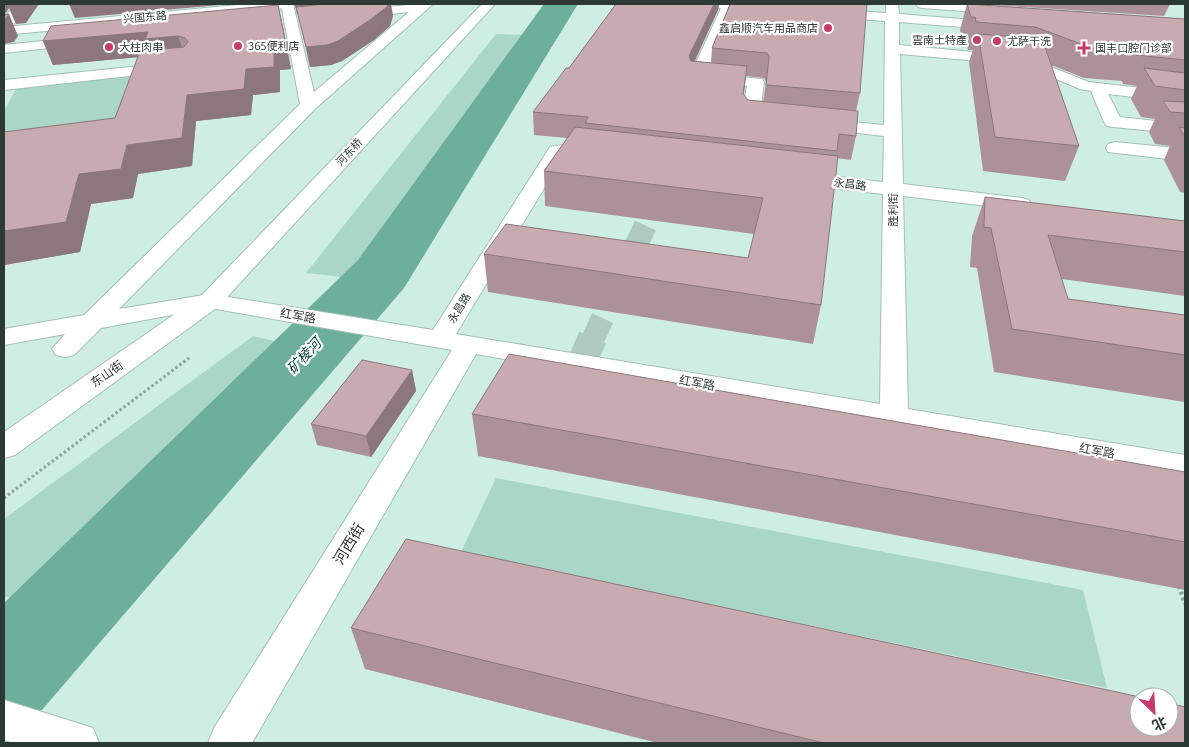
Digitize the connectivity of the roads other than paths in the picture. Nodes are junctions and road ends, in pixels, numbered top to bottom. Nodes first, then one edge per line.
1 (20, 4) edge
2 (489, 4) edge
3 (724, 4) edge
4 (922, 4) edge
5 (253, 5) edge
6 (426, 5) edge
7 (786, 9) edge
8 (892, 11) edge
9 (1014, 11) edge
10 (815, 12) edge
11 (290, 14) edge
12 (344, 15) edge
13 (1009, 27) edge
14 (27, 28) junction
15 (4, 30) edge
16 (93, 40) edge
17 (892, 49) junction
18 (9, 53) edge
19 (186, 66) edge
20 (4, 85) edge
21 (1101, 96) junction
22 (1185, 98) edge
23 (1078, 100) dead end
24 (309, 105) junction
25 (788, 121) edge
26 (807, 123) edge
27 (1113, 125) junction
28 (1179, 129) edge
29 (892, 131) junction
30 (1115, 148) dead end
31 (1134, 150) junction
32 (1185, 154) edge
33 (616, 158) edge
34 (774, 176) edge
35 (893, 189) junction
36 (1039, 206) edge
37 (210, 301) junction
38 (93, 322) junction
39 (4, 337) edge
40 (458, 343) junction
41 (65, 349) dead end
42 (894, 417) junction
43 (4, 447) edge
44 (1185, 466) edge
45 (4, 720) edge
46 (78, 743) edge
47 (229, 743) edge

1 - 15 street
2 - 37 street, 河东桥
3 - 7 street
3 - 25 street
4 - 9 street
5 - 11 street, 兴国东路
5 - 14 street, 兴国东路
6 - 12 street
6 - 24 street
8 - 10 street
8 - 13 street
8 - 17 street, 胜利街
11 - 24 street
14 - 15 street, 兴国东路
14 - 18 street
16 - 18 street
17 - 21 street
17 - 29 street, 胜利街
19 - 20 street
21 - 22 street
21 - 23 street
21 - 27 street
24 - 38 street
26 - 29 street
27 - 28 street
27 - 31 street
28 - 32 street
29 - 35 street, 胜利街
30 - 31 street
31 - 32 street
33 - 40 street, 永昌路
34 - 35 street, 永昌路
35 - 36 street, 永昌路
35 - 42 street, 胜利街
37 - 38 street, 红军路
37 - 40 street, 红军路
37 - 43 street, 东山街
38 - 39 street, 红军路
38 - 41 street
40 - 42 street, 红军路
40 - 47 street, 河西街
42 - 44 street, 红军路
45 - 46 street

